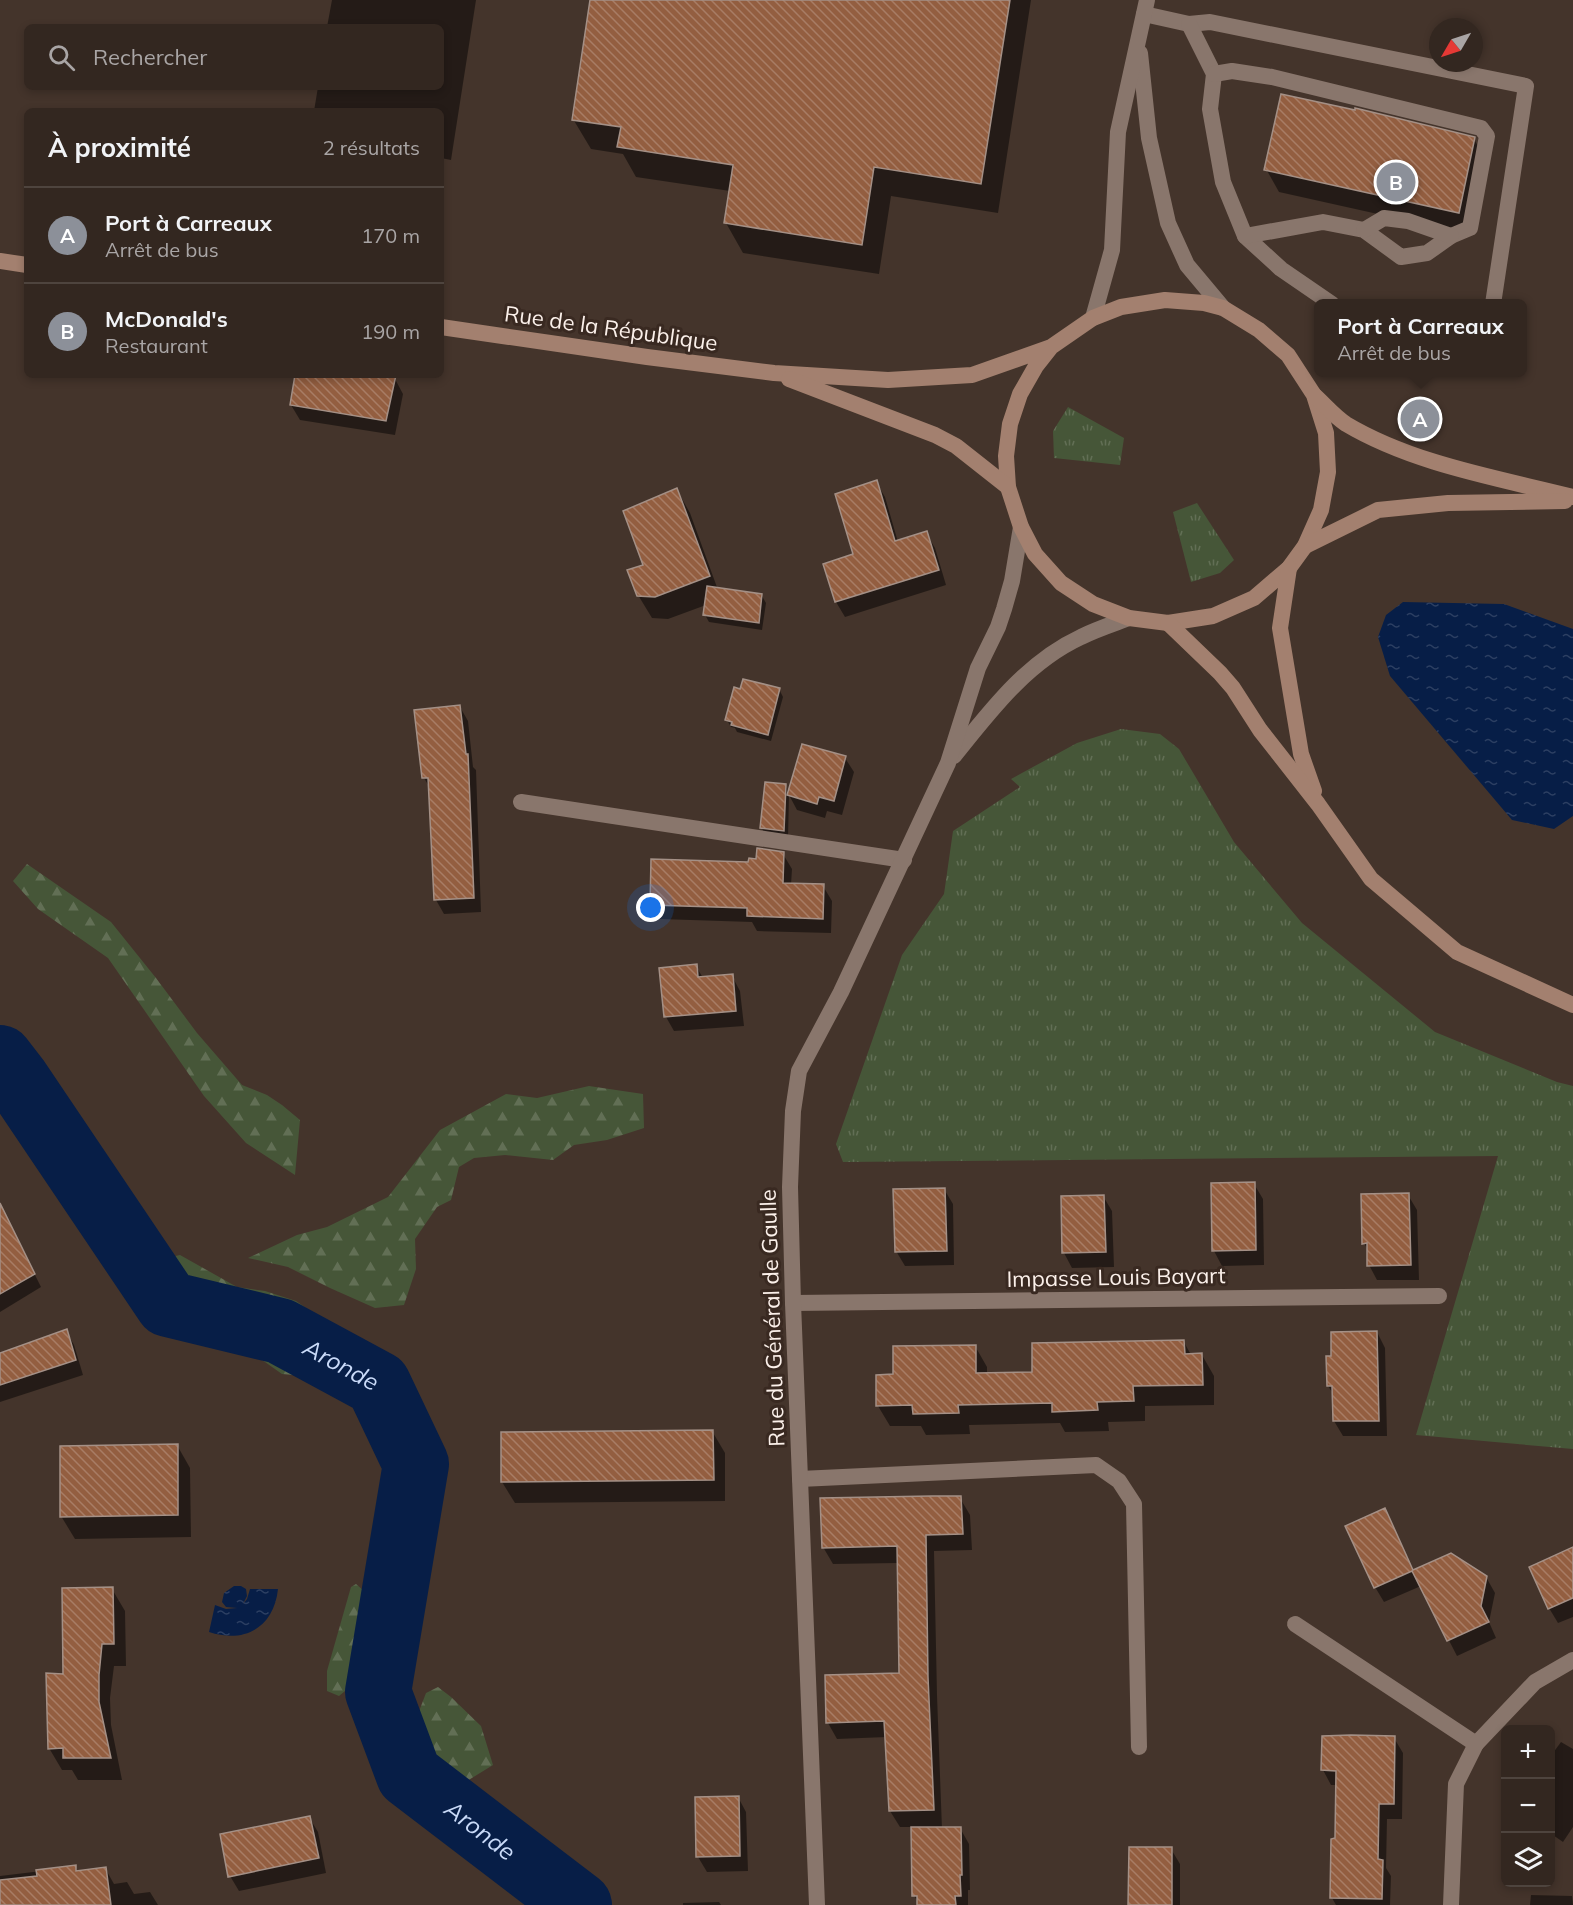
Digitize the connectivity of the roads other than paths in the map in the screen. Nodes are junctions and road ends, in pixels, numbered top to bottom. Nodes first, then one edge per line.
1 (1146, 7) edge
2 (1189, 24) junction
3 (1138, 37) junction
4 (1214, 74) junction
5 (1364, 230) junction
6 (1245, 236) junction
7 (1451, 236) junction
8 (0, 261) edge
9 (24, 265) edge
10 (1326, 299) edge
11 (1494, 299) edge
12 (1223, 308) junction
13 (1093, 318) junction
14 (444, 327) edge
15 (1051, 347) junction
16 (774, 373) junction
17 (1314, 395) junction
18 (1008, 487) junction
19 (1573, 499) edge
20 (1021, 527) junction
21 (1305, 546) junction
22 (1289, 568) junction
23 (1129, 618) junction
24 (1168, 623) junction
25 (948, 763) junction
26 (521, 802) dead end
27 (1318, 804) junction
28 (904, 860) junction
29 (1573, 1005) edge
30 (1439, 1296) dead end
31 (792, 1303) junction
32 (800, 1479) junction
33 (1295, 1624) dead end
34 (1573, 1660) edge
35 (1476, 1744) junction
36 (1139, 1747) dead end
37 (817, 1905) edge
38 (1451, 1905) edge

1 - 2 street
1 - 3 street
2 - 4 street
2 - 11 street
3 - 12 street
3 - 13 street
4 - 6 street
4 - 7 street
5 - 6 street
5 - 7 street
5 - 7 street
6 - 10 street
8 - 9 main road
12 - 13 main road
12 - 17 main road
13 - 15 main road
14 - 16 main road, Rue de la République
15 - 16 main road, Rue de la République
15 - 18 main road
16 - 18 main road, Rue de la République
17 - 19 main road
17 - 21 main road
18 - 20 main road
19 - 21 main road
20 - 23 main road
20 - 25 street, Rue du Général de Gaulle
21 - 22 main road
22 - 24 main road
22 - 27 main road
23 - 24 main road
23 - 25 street, Rue du Général de Gaulle
24 - 27 main road
25 - 28 street, Rue du Général de Gaulle
26 - 28 street
27 - 29 main road
28 - 31 street, Rue du Général de Gaulle
30 - 31 street, Impasse Louis Bayart
31 - 32 street, Rue du Général de Gaulle
32 - 36 street
32 - 37 street, Rue du Général de Gaulle
33 - 35 street
34 - 35 street
35 - 38 street

